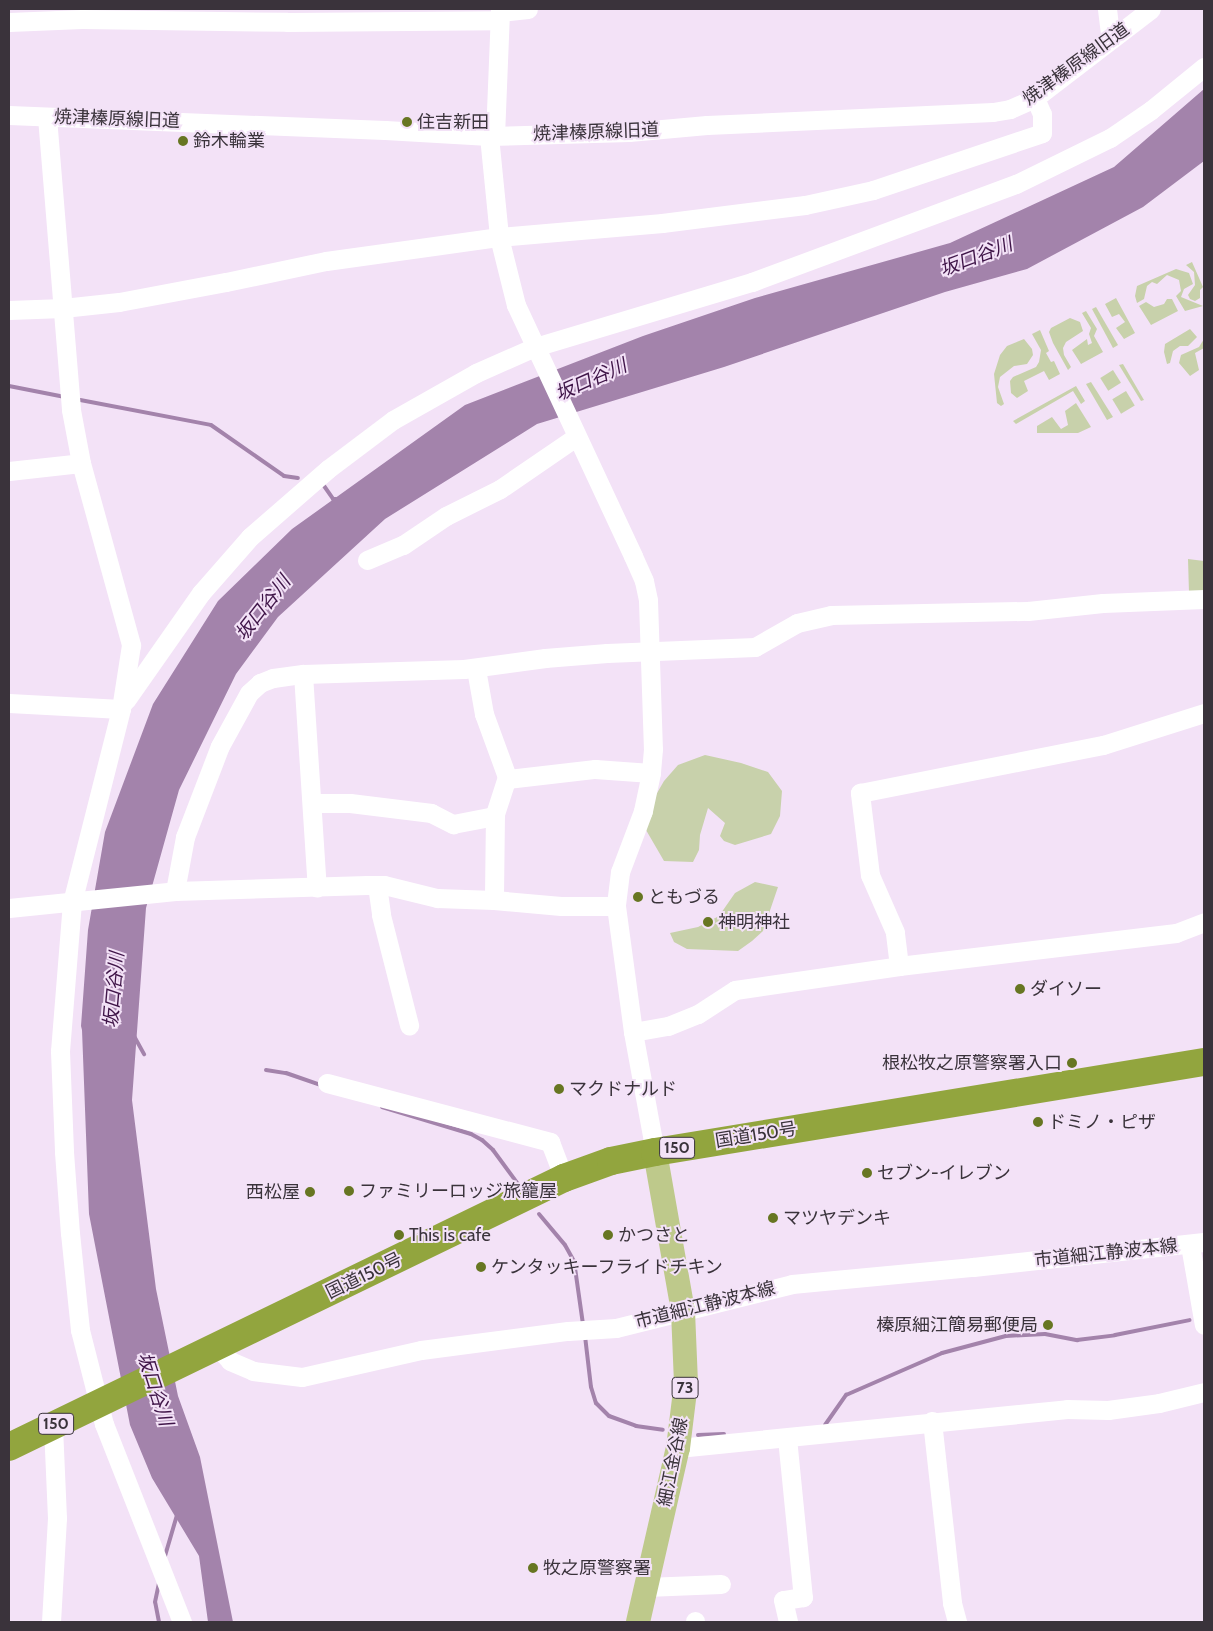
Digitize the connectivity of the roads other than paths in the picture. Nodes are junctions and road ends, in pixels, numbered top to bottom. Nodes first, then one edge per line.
1 (528, 9) edge
2 (1107, 9) edge
3 (1151, 9) edge
4 (500, 14) edge
5 (9, 22) edge
6 (1111, 40) junction
7 (1204, 67) edge
8 (1035, 98) junction
9 (9, 115) edge
10 (47, 117) junction
11 (492, 136) junction
12 (499, 237) junction
13 (63, 308) junction
14 (9, 310) edge
15 (535, 347) junction
16 (575, 434) junction
17 (81, 464) junction
18 (9, 471) edge
19 (367, 560) dead end
20 (1204, 599) edge
21 (648, 650) junction
22 (476, 669) junction
23 (302, 674) junction
24 (9, 703) edge
25 (121, 710) junction
26 (1204, 714) edge
27 (651, 773) junction
28 (507, 779) junction
29 (313, 804) junction
30 (494, 816) junction
31 (376, 885) junction
32 (317, 888) junction
33 (175, 891) junction
34 (494, 900) junction
35 (76, 901) junction
36 (616, 906) junction
37 (9, 908) edge
38 (1204, 922) edge
39 (899, 966) junction
40 (409, 1025) dead end
41 (632, 1032) junction
42 (1204, 1062) edge
43 (327, 1083) dead end
44 (656, 1152) junction
45 (564, 1178) junction
46 (1197, 1244) edge
47 (683, 1311) junction
48 (1204, 1325) edge
49 (218, 1347) junction
50 (1204, 1392) edge
51 (101, 1402) junction
52 (932, 1421) junction
53 (53, 1426) junction
54 (787, 1438) junction
55 (9, 1447) edge
56 (678, 1448) junction
57 (721, 1584) dead end
58 (646, 1587) junction
59 (51, 1622) edge
60 (182, 1622) edge
61 (638, 1622) edge
62 (788, 1622) edge
63 (957, 1622) edge

1 - 4 street
2 - 6 street
3 - 6 street, 焼津榛原線旧道
4 - 5 street
4 - 11 street
6 - 8 street, 焼津榛原線旧道
7 - 15 street
8 - 11 street, 焼津榛原線旧道
8 - 12 street
9 - 10 street, 焼津榛原線旧道
10 - 11 street, 焼津榛原線旧道
10 - 13 street
11 - 12 street
12 - 13 street
12 - 15 street
13 - 14 street
13 - 17 street
15 - 16 street
15 - 25 street
16 - 19 street
16 - 21 street
17 - 18 street
17 - 25 street
20 - 21 street
21 - 22 street
21 - 27 street
22 - 23 street
22 - 28 street
23 - 29 street
23 - 33 street
24 - 25 street
25 - 35 street
26 - 39 street
27 - 28 street
27 - 36 street
28 - 30 street
29 - 30 street
29 - 32 street
30 - 34 street
31 - 32 street
31 - 34 street
31 - 40 street
32 - 33 street
33 - 35 street
34 - 36 street
35 - 37 street
35 - 51 street
36 - 41 street
38 - 39 street
39 - 41 street
41 - 44 street
42 - 44 highway, 国道150号 / 150
43 - 45 street
44 - 45 highway, 国道150号 / 150
44 - 47 main road, 細江金谷線 / 73
45 - 49 highway, 国道150号 / 150
46 - 47 street, 市道細江静波本線
46 - 48 street
47 - 49 street, 市道細江静波本線
47 - 56 main road, 細江金谷線 / 73
49 - 51 highway, 国道150号 / 150
50 - 52 street
51 - 53 highway, 国道150号 / 150
51 - 60 street
52 - 54 street
52 - 63 street
53 - 55 highway, 国道150号 / 150
53 - 59 street
54 - 56 street
54 - 62 street
56 - 58 main road, 細江金谷線 / 73
57 - 58 street
58 - 61 main road, 細江金谷線 / 73

